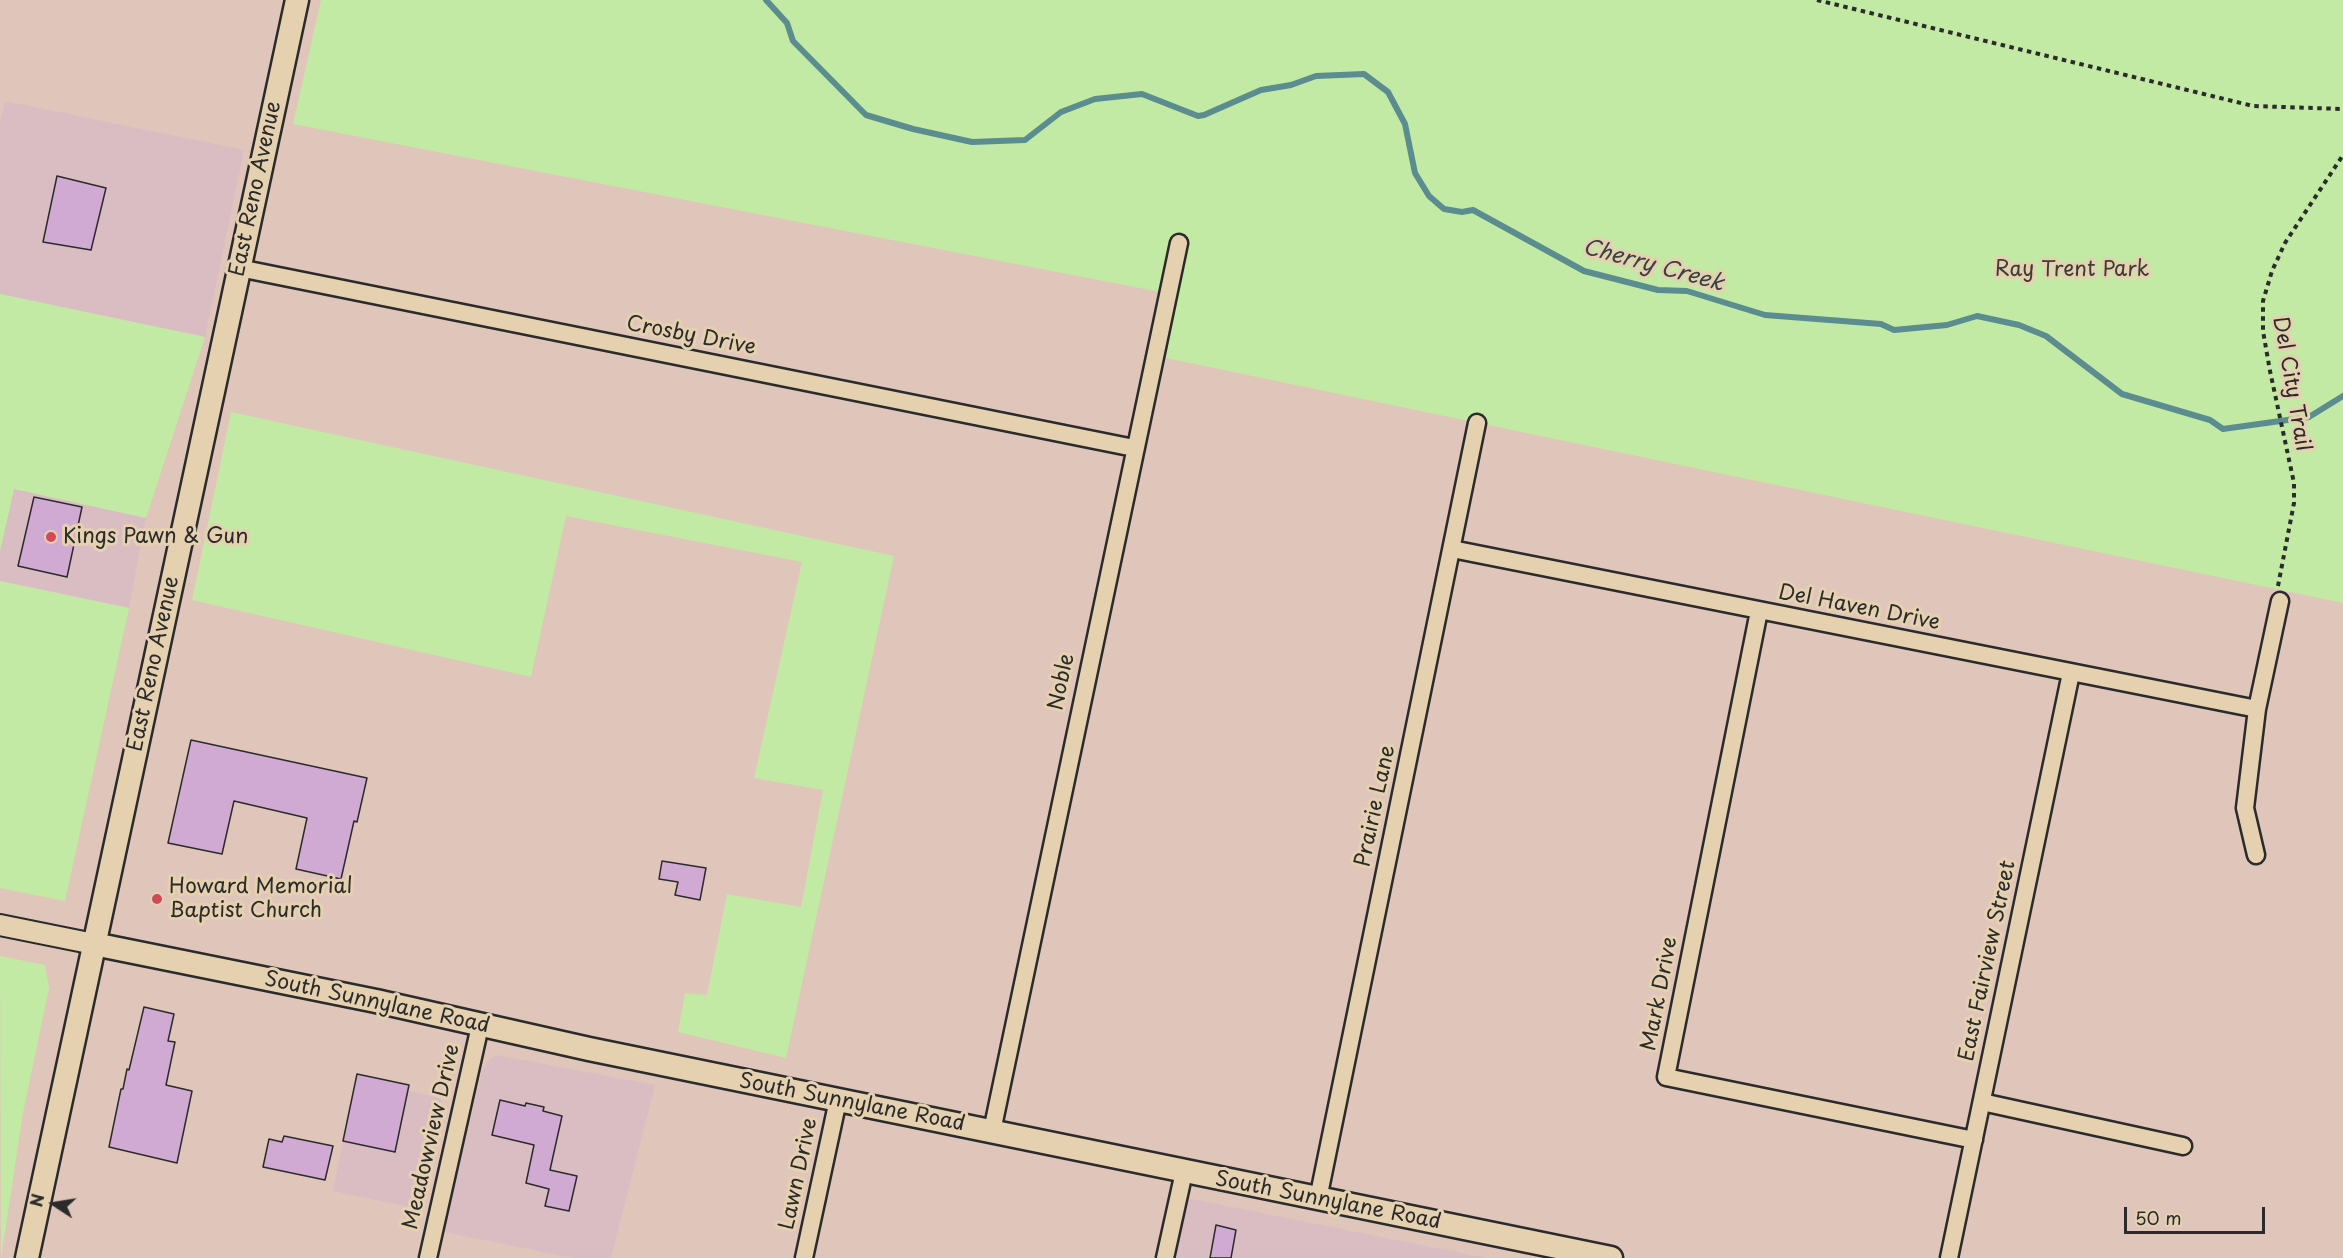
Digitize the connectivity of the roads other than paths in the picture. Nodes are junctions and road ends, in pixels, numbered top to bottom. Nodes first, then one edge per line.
1 (297, 0) edge
2 (1179, 243) dead end
3 (239, 268) junction
4 (1477, 423) dead end
5 (1134, 448) junction
6 (1452, 549) junction
7 (2280, 602) road end
8 (1759, 611) junction
9 (2071, 673) junction
10 (2257, 709) junction
11 (2256, 855) dead end
12 (0, 925) edge
13 (94, 944) junction
14 (480, 1026) junction
15 (838, 1100) junction
16 (1982, 1102) junction
17 (992, 1131) junction
18 (1974, 1140) junction
19 (2183, 1146) dead end
20 (1184, 1172) junction
21 (1318, 1199) junction
22 (1528, 1250) edge
23 (27, 1258) edge
24 (428, 1258) edge
25 (804, 1258) edge
26 (1165, 1258) edge
27 (1611, 1258) edge
28 (1949, 1258) edge

1 - 3 main road, East Reno Avenue
2 - 5 street, Noble
3 - 5 street, Crosby Drive
3 - 13 main road, East Reno Avenue
4 - 6 street, Prairie Lane
5 - 17 street, Noble
6 - 8 street, Del Haven Drive
6 - 21 street, Prairie Lane
7 - 10 street
8 - 9 street, Del Haven Drive
8 - 18 street, Mark Drive
9 - 10 street, Del Haven Drive
9 - 16 street, East Fairview Street
10 - 11 street
12 - 13 street
13 - 14 main road, South Sunnylane Road
13 - 23 main road, East Reno Avenue
14 - 15 main road, South Sunnylane Road
14 - 24 street, Meadowview Drive
15 - 17 main road, South Sunnylane Road
15 - 25 street, Lawn Drive
16 - 18 street, East Fairview Street
16 - 19 street
17 - 20 main road, South Sunnylane Road
18 - 28 street, East Fairview Street
20 - 21 main road, South Sunnylane Road
20 - 26 street
21 - 22 main road, South Sunnylane Road
22 - 27 main road, South Sunnylane Road

